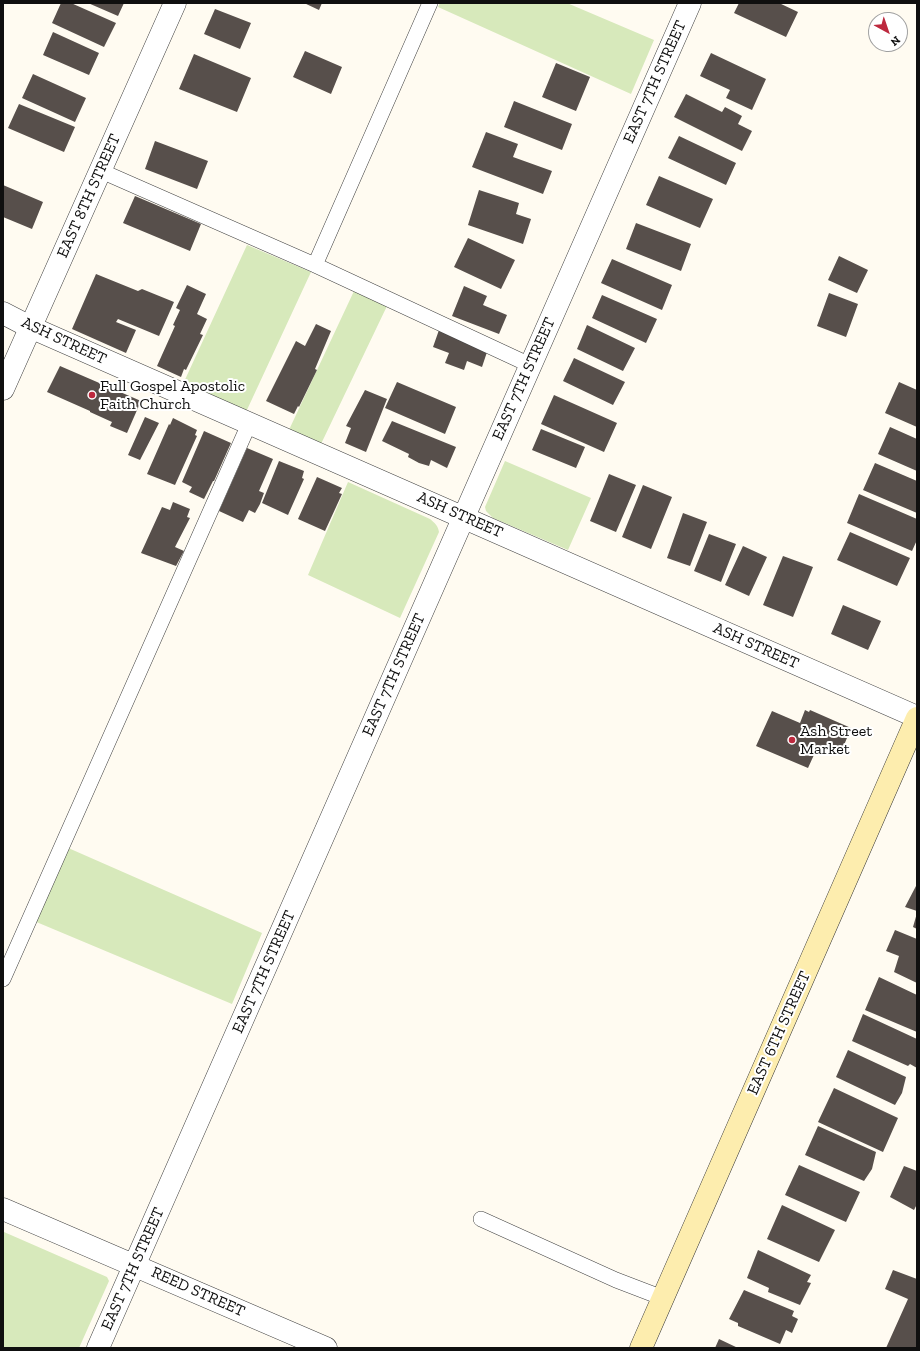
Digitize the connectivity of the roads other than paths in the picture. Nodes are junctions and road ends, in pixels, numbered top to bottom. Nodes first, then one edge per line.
1 (175, 3) edge
2 (430, 3) edge
3 (690, 3) edge
4 (100, 171) junction
5 (315, 265) junction
6 (3, 313) edge
7 (30, 327) junction
8 (530, 366) junction
9 (3, 389) edge
10 (249, 424) junction
11 (464, 516) junction
12 (917, 718) edge
13 (3, 979) edge
14 (3, 1209) edge
15 (481, 1219) dead end
16 (135, 1265) junction
17 (663, 1298) junction
18 (98, 1348) edge
19 (326, 1348) edge
20 (641, 1348) edge

1 - 4 street, EAST 8TH STREET
2 - 5 lane
3 - 8 street, EAST 7TH STREET
4 - 5 lane
4 - 7 street, EAST 8TH STREET
5 - 8 lane
6 - 7 street, ASH STREET
7 - 9 street, EAST 8TH STREET
7 - 10 street, ASH STREET
8 - 11 street, EAST 7TH STREET
10 - 11 street, ASH STREET
10 - 13 lane
11 - 12 street, ASH STREET
11 - 16 street, EAST 7TH STREET
12 - 17 main road, EAST 6TH STREET
14 - 16 street, REED STREET
15 - 17 lane
16 - 18 street, EAST 7TH STREET
16 - 19 street, REED STREET
17 - 20 main road, EAST 6TH STREET

